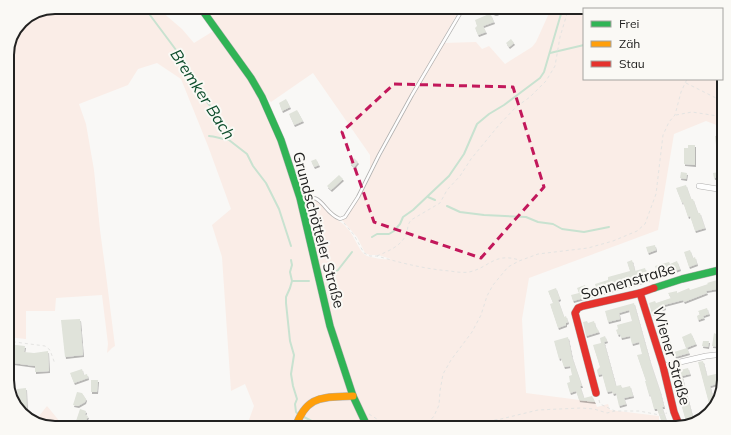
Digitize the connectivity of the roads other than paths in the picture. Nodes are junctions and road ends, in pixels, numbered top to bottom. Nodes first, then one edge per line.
1 (205, 14) edge
2 (460, 14) edge
3 (699, 186) dead end
4 (717, 189) edge
5 (300, 198) junction
6 (717, 271) edge
7 (640, 292) junction
8 (717, 355) edge
9 (663, 366) junction
10 (596, 393) road end
11 (353, 396) junction
12 (297, 421) edge
13 (365, 421) edge
14 (678, 421) edge

1 - 5 main road, Grundschötteler Straße
2 - 5 lane
3 - 4 street
5 - 11 main road, Grundschötteler Straße
6 - 7 main road, Sonnenstraße
7 - 9 main road, Wiener Straße
7 - 10 main road, Sonnenstraße
8 - 9 street
9 - 14 main road, Wiener Straße
11 - 12 main road
11 - 13 main road, Grundschötteler Straße

